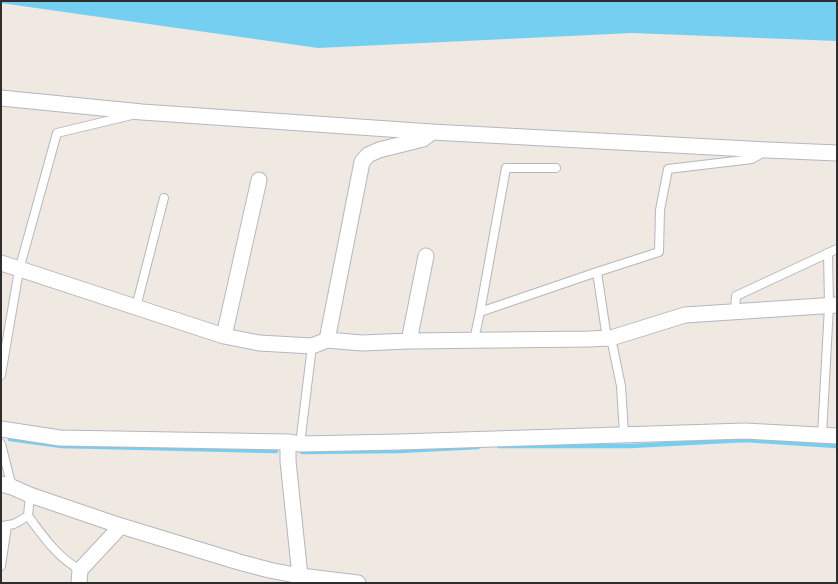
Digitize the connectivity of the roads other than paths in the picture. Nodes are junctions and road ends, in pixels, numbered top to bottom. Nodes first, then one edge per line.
1 (1, 98) edge
2 (142, 112) junction
3 (432, 132) junction
4 (767, 150) junction
5 (837, 153) edge
6 (556, 168) dead end
7 (259, 180) dead end
8 (164, 198) dead end
9 (837, 249) edge
10 (828, 253) junction
11 (426, 256) dead end
12 (1, 263) edge
13 (19, 270) junction
14 (597, 272) junction
15 (833, 306) edge
16 (136, 307) junction
17 (735, 311) junction
18 (480, 312) junction
19 (224, 336) junction
20 (611, 338) junction
21 (327, 340) junction
22 (409, 340) junction
23 (474, 340) junction
24 (312, 346) junction
25 (1, 375) edge
26 (1, 429) edge
27 (624, 434) junction
28 (830, 436) edge
29 (294, 443) junction
30 (1, 444) edge
31 (7, 486) edge
32 (30, 495) junction
33 (28, 516) junction
34 (4, 526) edge
35 (121, 526) junction
36 (1, 566) edge
37 (80, 576) edge
38 (300, 576) junction
39 (358, 583) edge

1 - 2 street
2 - 3 street
2 - 13 lane
3 - 4 street
3 - 21 street
4 - 5 street
4 - 14 lane
6 - 18 lane
7 - 19 street
8 - 16 lane
9 - 10 lane
10 - 15 lane
10 - 17 lane
11 - 22 street
12 - 13 street
13 - 16 street
13 - 25 lane
14 - 18 lane
14 - 20 lane
15 - 17 street
15 - 28 lane
16 - 19 street
17 - 20 street
18 - 23 lane
19 - 24 street
20 - 23 street
20 - 27 lane
21 - 22 street
21 - 24 street
22 - 23 street
24 - 29 lane
26 - 29 street
27 - 28 street
27 - 29 street
29 - 38 street
30 - 31 lane
31 - 32 street
32 - 33 lane
32 - 35 street
33 - 34 lane
33 - 37 lane
34 - 36 lane
35 - 37 street
35 - 38 street
38 - 39 street

